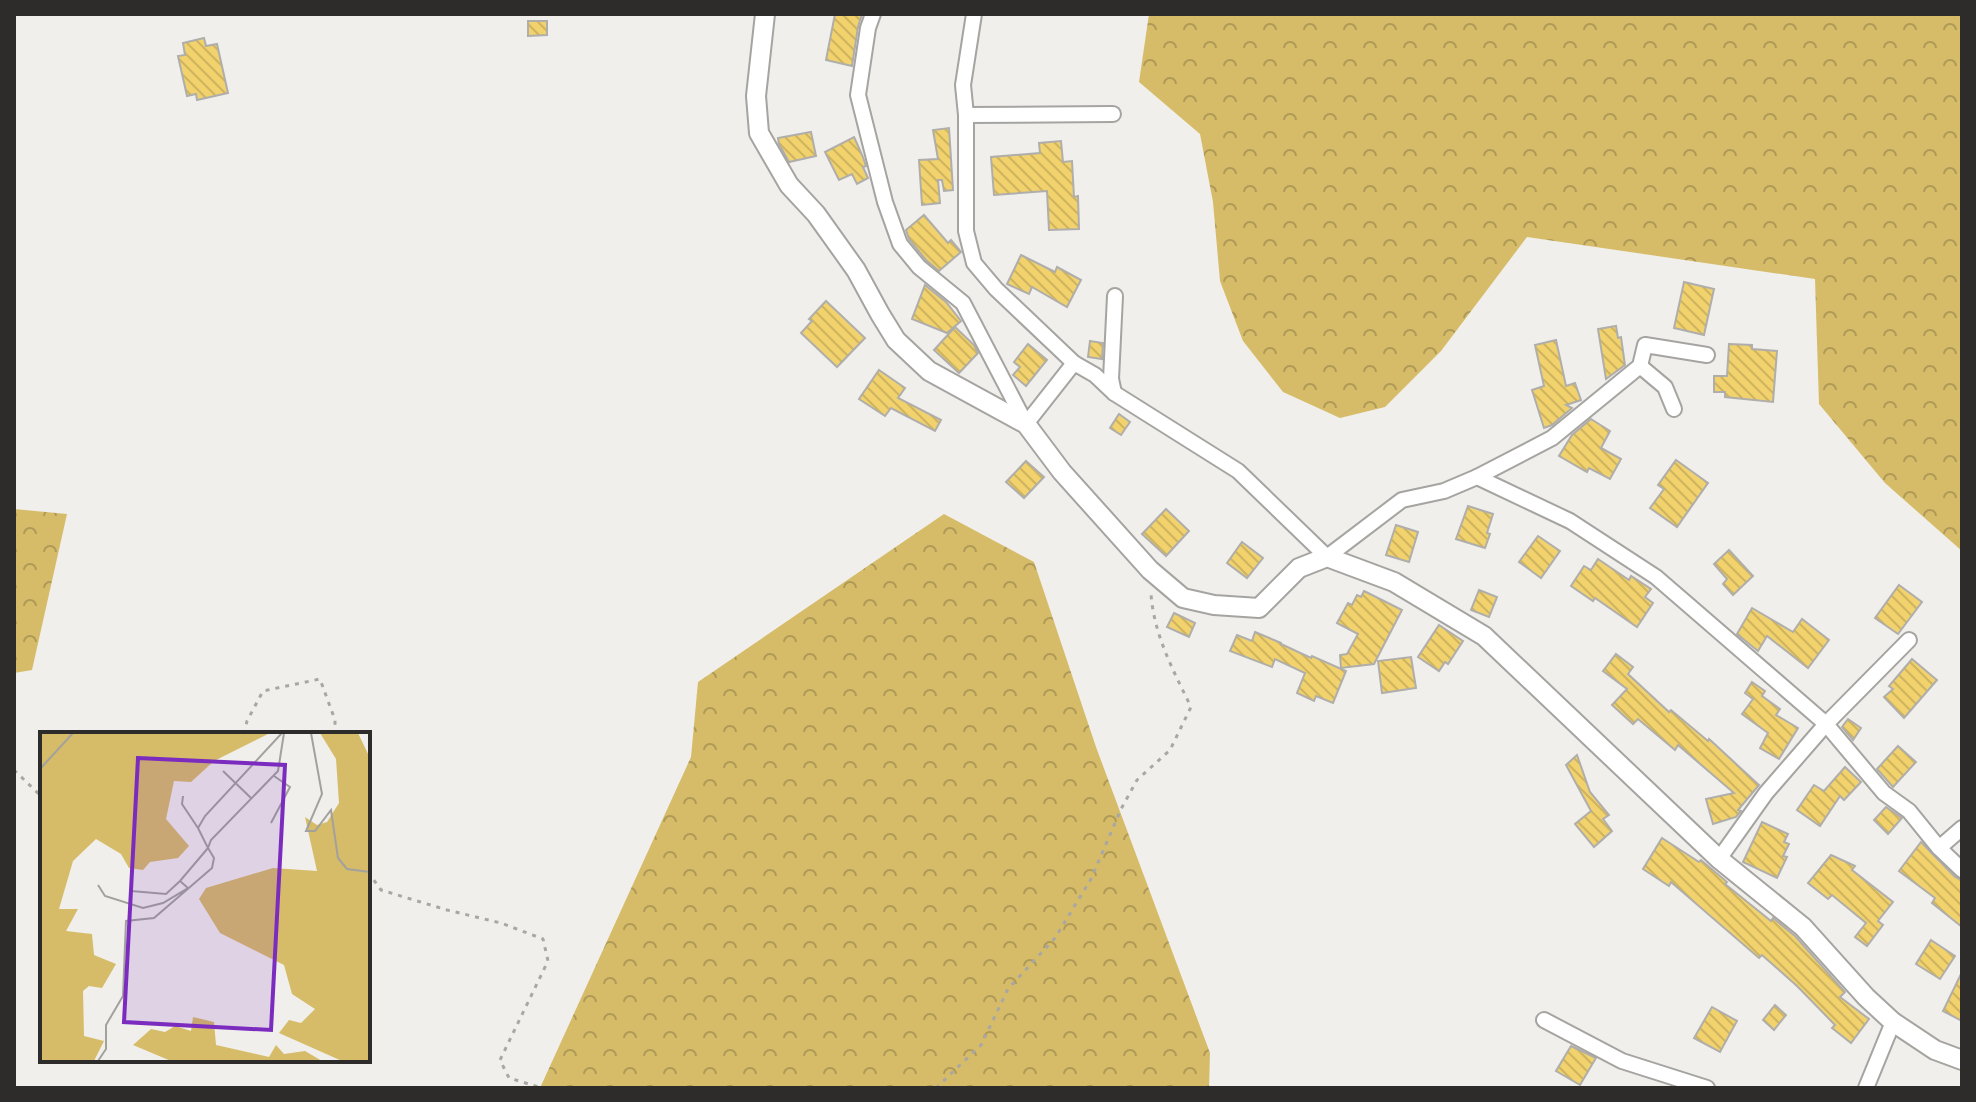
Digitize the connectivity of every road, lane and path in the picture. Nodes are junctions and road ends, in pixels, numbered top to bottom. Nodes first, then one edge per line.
1 (765, 14) edge
2 (873, 14) edge
3 (974, 14) edge
4 (1113, 114) dead end
5 (966, 115) junction
6 (1115, 296) dead end
7 (1707, 355) dead end
8 (1074, 363) junction
9 (1640, 366) junction
10 (1114, 393) junction
11 (1674, 409) dead end
12 (1026, 424) junction
13 (1477, 477) junction
14 (1327, 557) junction
15 (1150, 570) junction
16 (1909, 640) dead end
17 (1826, 724) junction
18 (244, 732) edge
19 (335, 732) edge
20 (14, 770) edge
21 (40, 795) edge
22 (1962, 828) edge
23 (1939, 848) junction
24 (1719, 859) junction
25 (1962, 870) edge
26 (370, 875) edge
27 (1544, 1020) dead end
28 (1893, 1022) junction
29 (1962, 1060) edge
30 (542, 1088) edge
31 (936, 1088) edge
32 (1707, 1088) edge
33 (1866, 1088) edge

1 - 12 street
2 - 12 street
3 - 5 street
4 - 5 street
5 - 8 street
6 - 10 street
7 - 9 street
8 - 10 street
8 - 12 street
9 - 11 street
9 - 13 street
10 - 14 street
12 - 15 street
13 - 14 street
13 - 17 street
14 - 15 street
14 - 24 street
15 - 31 path
16 - 17 street
17 - 23 street
17 - 24 street
18 - 19 path
20 - 21 path
22 - 23 street
23 - 25 street
24 - 28 street
26 - 30 path
27 - 32 street
28 - 29 street
28 - 33 street

